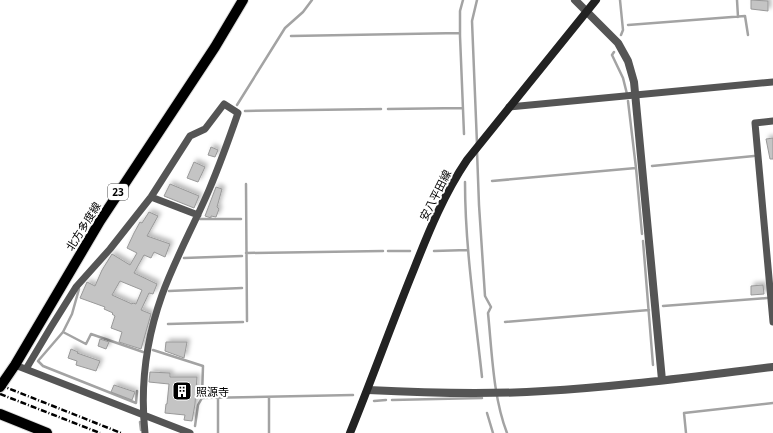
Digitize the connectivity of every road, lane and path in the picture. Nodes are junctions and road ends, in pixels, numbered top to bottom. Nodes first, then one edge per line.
1 (242, 0) edge
2 (575, 0) edge
3 (596, 0) edge
4 (586, 11) junction
5 (773, 82) edge
6 (636, 96) junction
7 (509, 107) junction
8 (773, 120) edge
9 (151, 197) junction
10 (198, 215) junction
11 (773, 322) edge
12 (15, 365) junction
13 (773, 367) edge
14 (26, 369) junction
15 (662, 380) junction
16 (0, 387) edge
17 (368, 390) junction
18 (0, 414) edge
19 (143, 415) junction
20 (47, 433) edge
21 (145, 433) edge
22 (190, 433) edge
23 (350, 433) edge

1 - 12 main road, 北方多度線 / 23
2 - 4 street
3 - 4 main road, 安八平田線
4 - 6 street
4 - 7 main road, 安八平田線
5 - 6 street
6 - 7 street
6 - 15 street
7 - 17 main road, 安八平田線
8 - 11 street
9 - 10 street
9 - 10 street
9 - 14 street
10 - 19 street
12 - 14 street
12 - 16 main road, 北方多度線 / 23
13 - 15 street
14 - 19 street
15 - 17 street
17 - 23 main road, 安八平田線
18 - 20 main road
19 - 21 street
19 - 22 street

